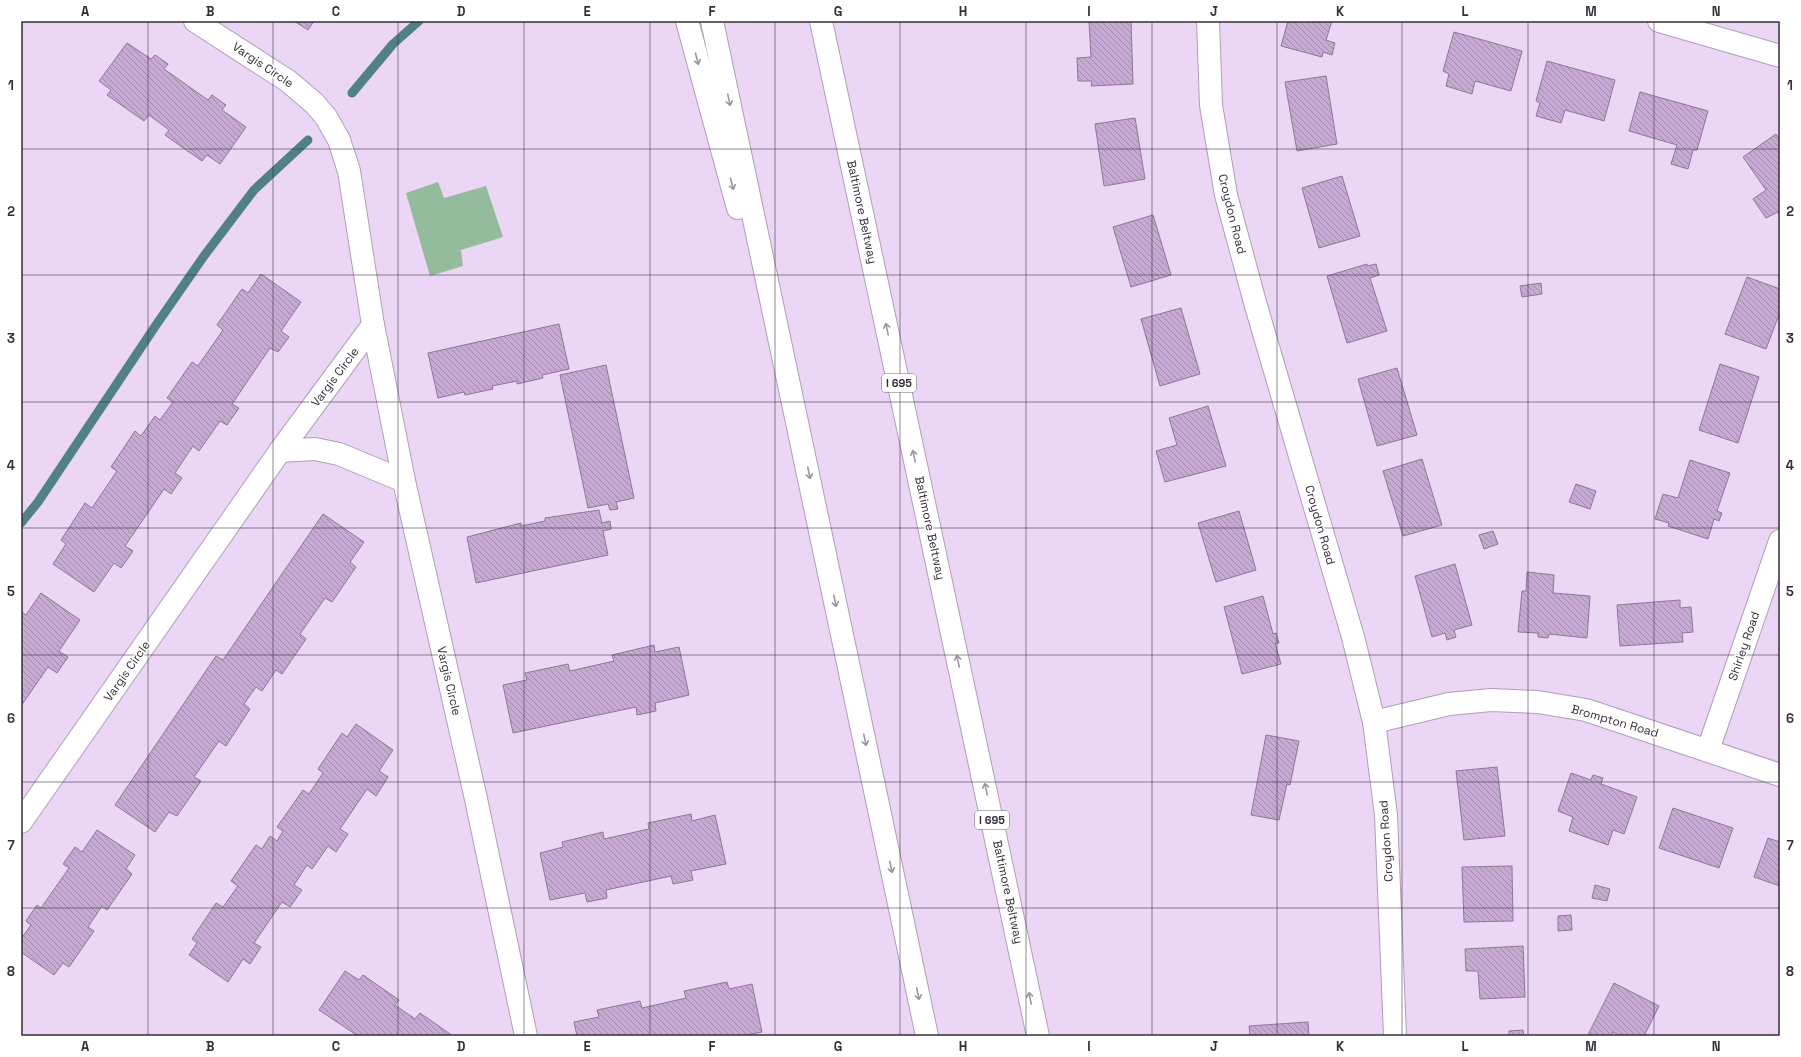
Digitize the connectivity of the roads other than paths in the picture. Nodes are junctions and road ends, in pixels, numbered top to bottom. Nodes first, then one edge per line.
1 (195, 21) edge
2 (687, 21) edge
3 (712, 21) edge
4 (821, 21) edge
5 (828, 21) edge
6 (1208, 21) edge
7 (1659, 21) edge
8 (1780, 56) edge
9 (852, 162) junction
10 (373, 325) junction
11 (801, 435) junction
12 (280, 451) junction
13 (404, 481) junction
14 (1780, 541) edge
15 (1374, 722) junction
16 (1708, 750) junction
17 (1780, 775) edge
18 (21, 822) edge
19 (526, 1036) edge
20 (927, 1036) edge
21 (1038, 1036) edge
22 (1396, 1036) edge

1 - 10 main road, Vargis Circle
2 -> 11 main road
3 -> 11 main road
4 - 9 main road, Baltimore Beltway / I 695
5 - 9 main road
6 - 15 main road, Croydon Road
7 - 8 main road
21 -> 9 main road, Baltimore Beltway / I 695
10 - 12 main road, Vargis Circle
10 - 13 main road, Vargis Circle
11 -> 20 main road
12 - 13 main road
12 - 18 main road, Vargis Circle
13 - 19 main road, Vargis Circle
14 - 16 main road, Shirley Road
15 - 16 main road, Brompton Road
15 - 22 main road, Croydon Road
16 - 17 main road, Brompton Road

